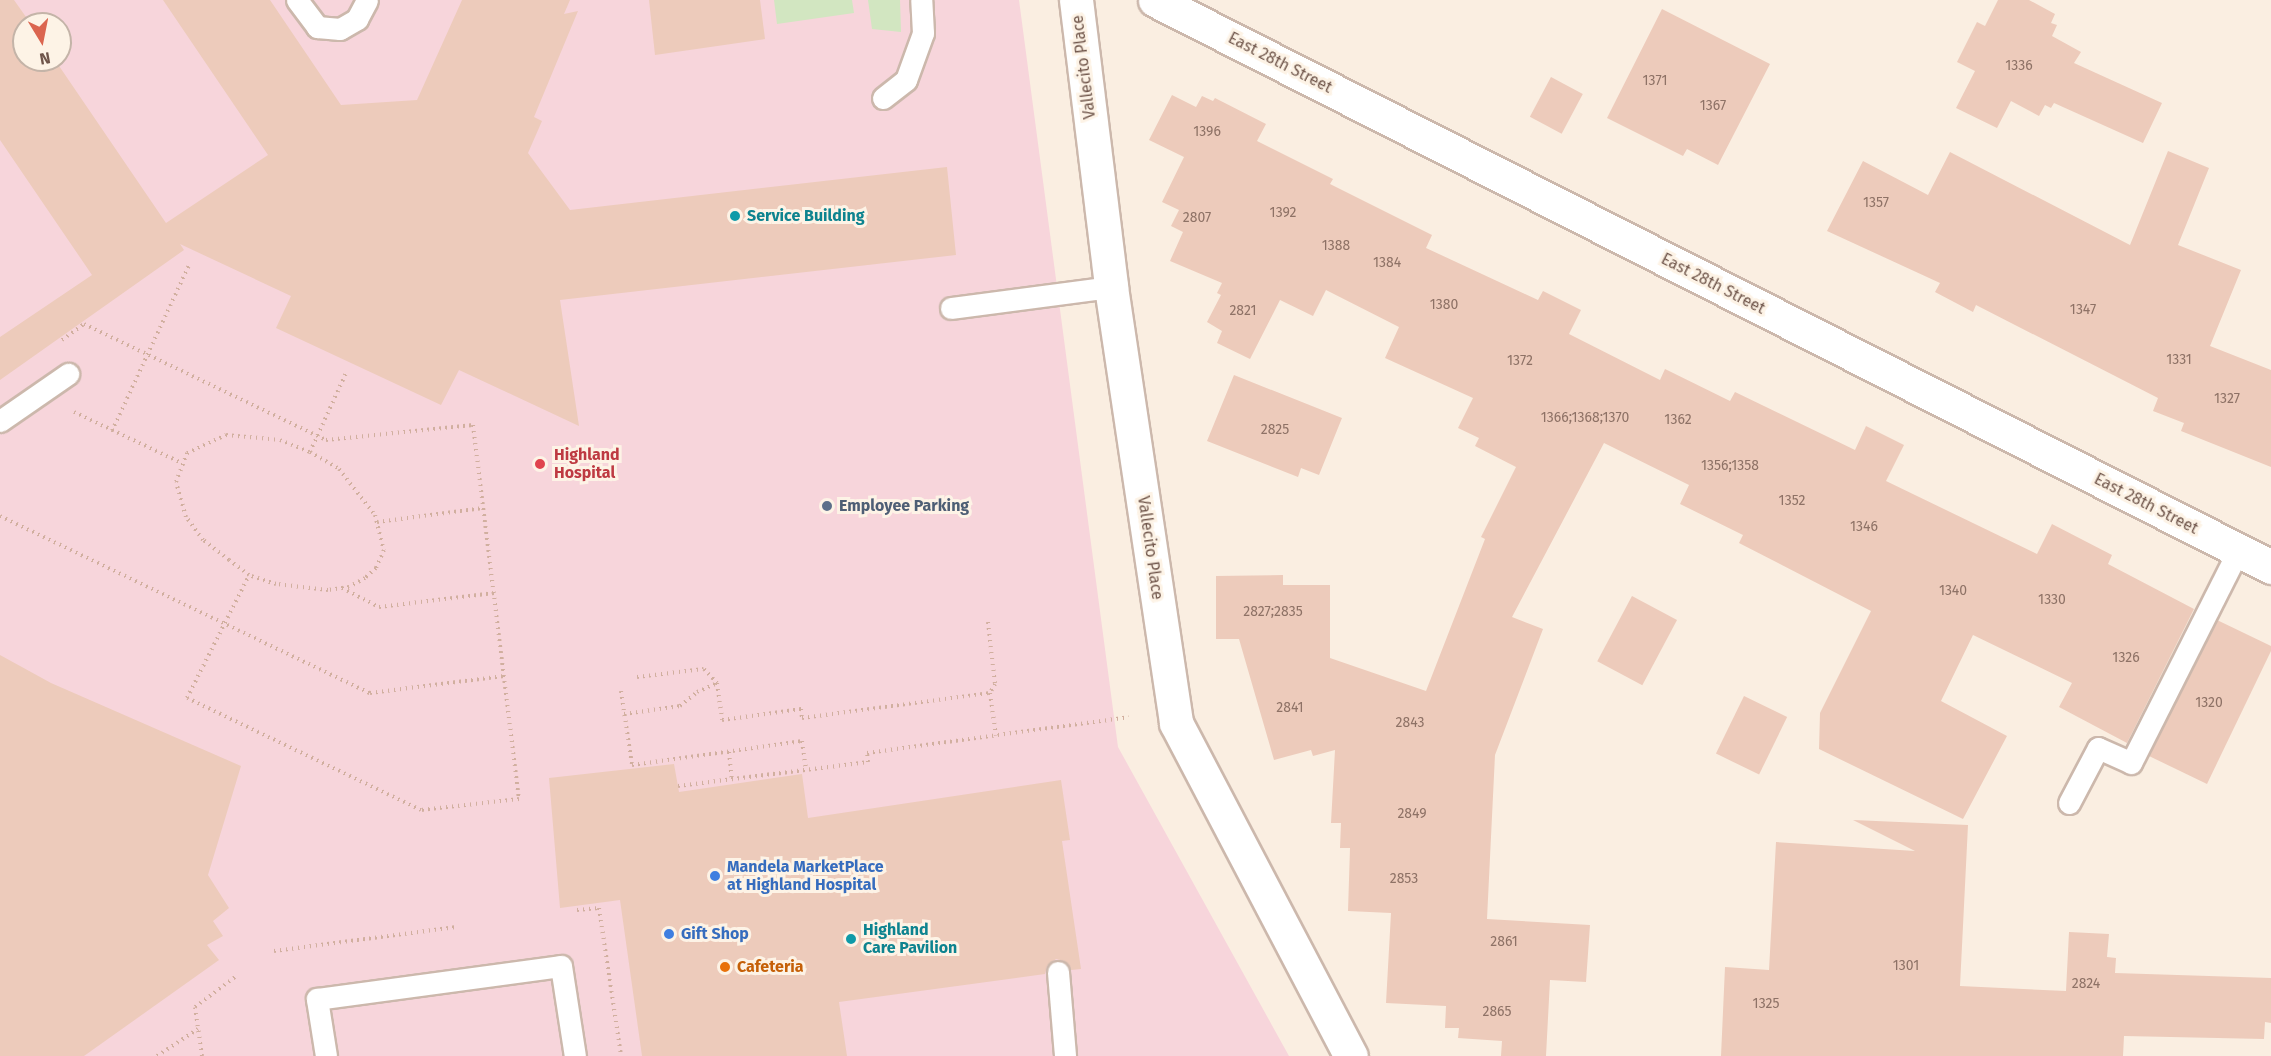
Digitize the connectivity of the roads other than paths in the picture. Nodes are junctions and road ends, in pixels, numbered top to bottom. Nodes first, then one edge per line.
1 (297, 0) edge
2 (367, 0) edge
3 (921, 0) edge
4 (1076, 0) edge
5 (1155, 0) edge
6 (883, 98) dead end
7 (1111, 287) junction
8 (951, 308) dead end
9 (68, 374) dead end
10 (0, 421) edge
11 (2238, 551) junction
12 (2271, 567) edge
13 (2069, 803) dead end
14 (1058, 972) dead end
15 (326, 1056) edge
16 (575, 1056) edge
17 (1065, 1056) edge
18 (1351, 1056) edge

1 - 2 lane
3 - 6 lane
4 - 7 street, Vallecito Place
5 - 11 street, East 28th Street
7 - 8 lane
7 - 18 street, Vallecito Place
9 - 10 lane
11 - 12 street, East 28th Street
11 - 13 lane
14 - 17 lane
15 - 16 lane

